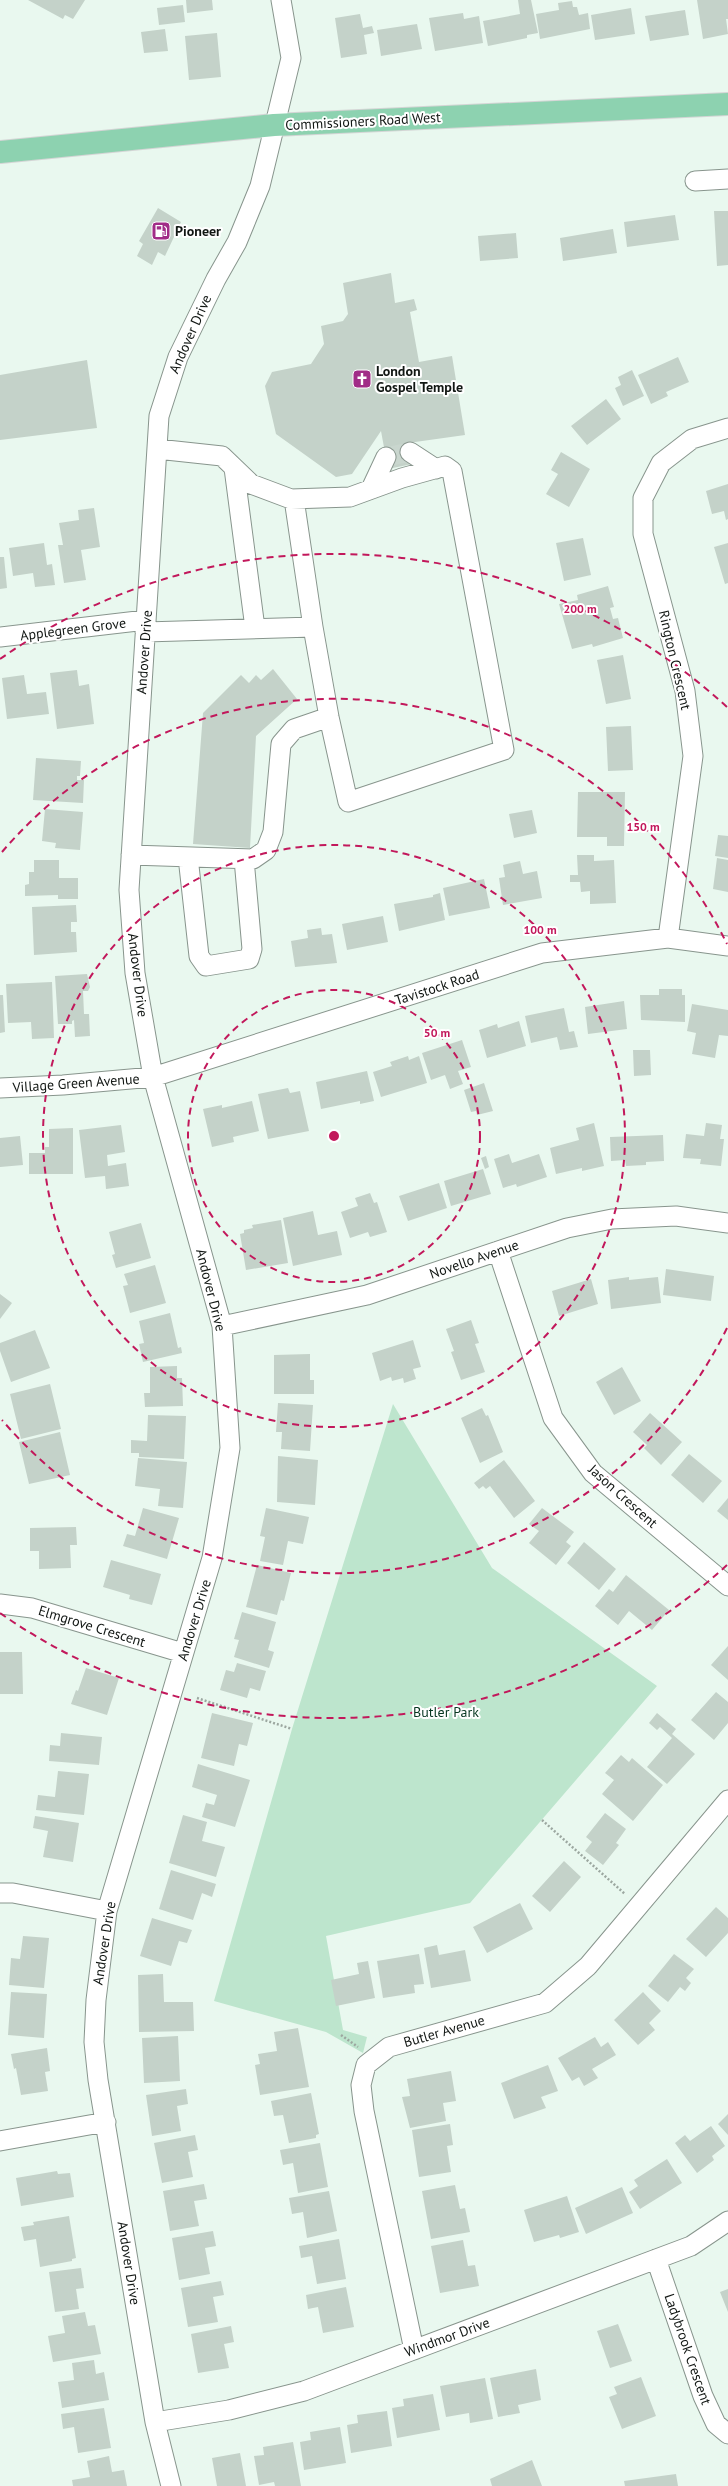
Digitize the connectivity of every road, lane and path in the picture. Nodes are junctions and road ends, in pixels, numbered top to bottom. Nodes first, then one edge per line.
1 (281, 0) edge
2 (728, 104) edge
3 (274, 125) junction
4 (0, 152) edge
5 (728, 179) edge
6 (696, 181) dead end
7 (728, 428) edge
8 (157, 449) junction
9 (410, 452) tunnel mouth
10 (386, 457) dead end
11 (234, 468) junction
12 (436, 469) junction
13 (371, 489) junction
14 (294, 499) junction
15 (145, 626) junction
16 (313, 627) junction
17 (255, 628) junction
18 (0, 637) edge
19 (329, 717) junction
20 (131, 855) junction
21 (188, 857) junction
22 (244, 859) junction
23 (668, 938) junction
24 (728, 946) edge
25 (153, 1077) junction
26 (0, 1088) edge
27 (728, 1224) edge
28 (498, 1251) junction
29 (222, 1326) junction
30 (728, 1586) edge
31 (0, 1604) edge
32 (184, 1653) junction
33 (196, 1698) dead end
34 (292, 1729) dead end
35 (728, 1800) edge
36 (542, 1820) dead end
37 (0, 1893) edge
38 (639, 1906) junction
39 (107, 1911) junction
40 (106, 2122) junction
41 (0, 2141) edge
42 (728, 2221) edge
43 (656, 2259) junction
44 (414, 2350) junction
45 (155, 2422) junction
46 (728, 2434) edge
47 (171, 2486) edge

1 - 3 street, Andover Drive
2 - 3 main road, Commissioners Road West
3 - 4 main road, Commissioners Road West
3 - 8 street, Andover Drive
5 - 6 street
7 - 23 street, Rington Crescent
8 - 11 street
8 - 15 street, Andover Drive
9 - 12 street
10 - 13 street
11 - 14 street
11 - 17 street
12 - 13 street
12 - 19 street
13 - 14 street
14 - 16 street
15 - 17 street, Applegreen Grove
15 - 18 street, Applegreen Grove
15 - 20 street, Andover Drive
16 - 17 street, Applegreen Grove
16 - 19 street
19 - 22 street
20 - 21 street
20 - 25 street, Andover Drive
21 - 22 street
21 - 22 street
23 - 24 street, Tavistock Road
23 - 25 street, Tavistock Road
25 - 26 street, Village Green Avenue
25 - 29 street, Andover Drive
27 - 28 street, Novello Avenue
28 - 29 street, Novello Avenue
28 - 30 street, Jason Crescent
29 - 32 street, Andover Drive
31 - 32 street, Elmgrove Crescent
32 - 39 street, Andover Drive
33 - 34 path
35 - 38 street, Butler Avenue
36 - 38 path
37 - 39 street
38 - 44 street, Butler Avenue
39 - 40 street, Andover Drive
40 - 41 street
40 - 45 street, Andover Drive
42 - 43 street, Windmor Drive
43 - 44 street, Windmor Drive
43 - 46 street, Ladybrook Crescent
44 - 45 street, Windmor Drive
45 - 47 street, Andover Drive

